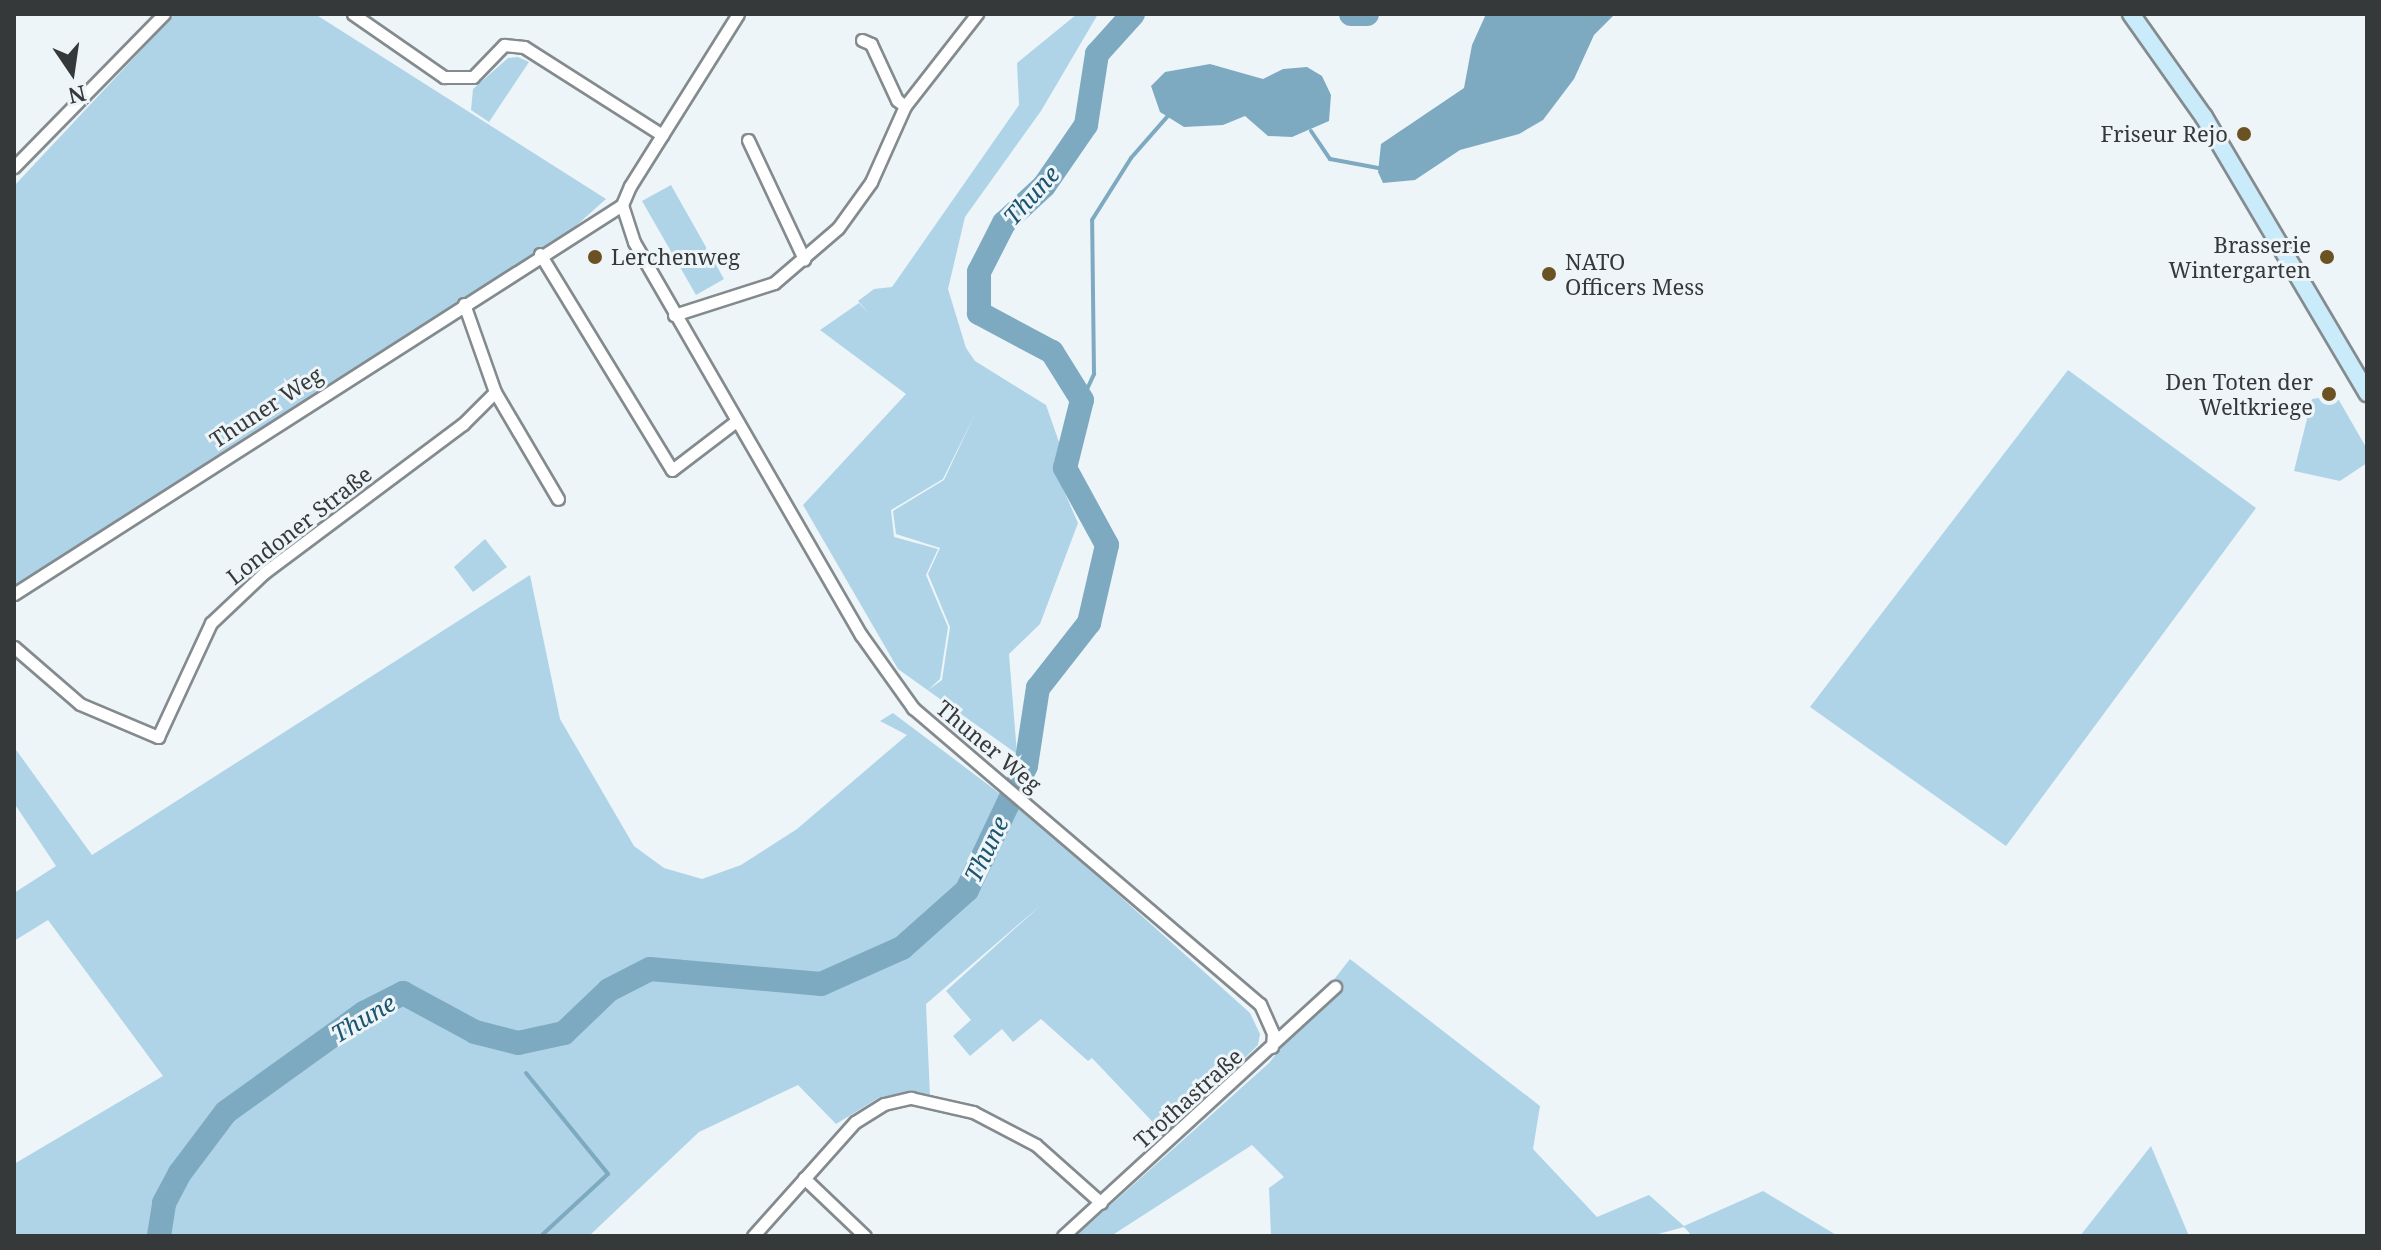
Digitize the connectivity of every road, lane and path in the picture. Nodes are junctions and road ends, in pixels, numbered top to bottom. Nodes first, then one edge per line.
1 (164, 14) edge
2 (738, 14) edge
3 (977, 14) edge
4 (2131, 14) edge
5 (356, 15) edge
6 (862, 40) dead end
7 (905, 106) junction
8 (662, 135) junction
9 (748, 140) dead end
10 (14, 167) edge
11 (622, 205) junction
12 (540, 254) junction
13 (804, 259) junction
14 (464, 304) junction
15 (674, 315) junction
16 (2362, 374) edge
17 (495, 392) junction
18 (2367, 393) edge
19 (736, 421) junction
20 (558, 499) dead end
21 (14, 594) edge
22 (14, 647) edge
23 (1335, 987) dead end
24 (1272, 1047) junction
25 (804, 1178) junction
26 (1101, 1203) junction
27 (753, 1236) edge
28 (865, 1236) edge
29 (1063, 1236) edge

1 - 10 street
2 - 8 street
3 - 7 street
4 - 16 main road
5 - 8 street
6 - 7 street
7 - 13 street
8 - 11 street
9 - 13 street
11 - 12 street, Thuner Weg
11 - 15 street, Thuner Weg
12 - 14 street, Thuner Weg
12 - 19 street
13 - 15 street
14 - 17 street
14 - 21 street, Thuner Weg
15 - 19 street, Thuner Weg
16 - 18 main road
17 - 20 street
17 - 22 street, Londoner Straße
19 - 24 street, Thuner Weg
23 - 24 street, Trothastraße
24 - 26 street, Trothastraße
25 - 26 street
25 - 27 street
25 - 28 street
26 - 29 street, Trothastraße

